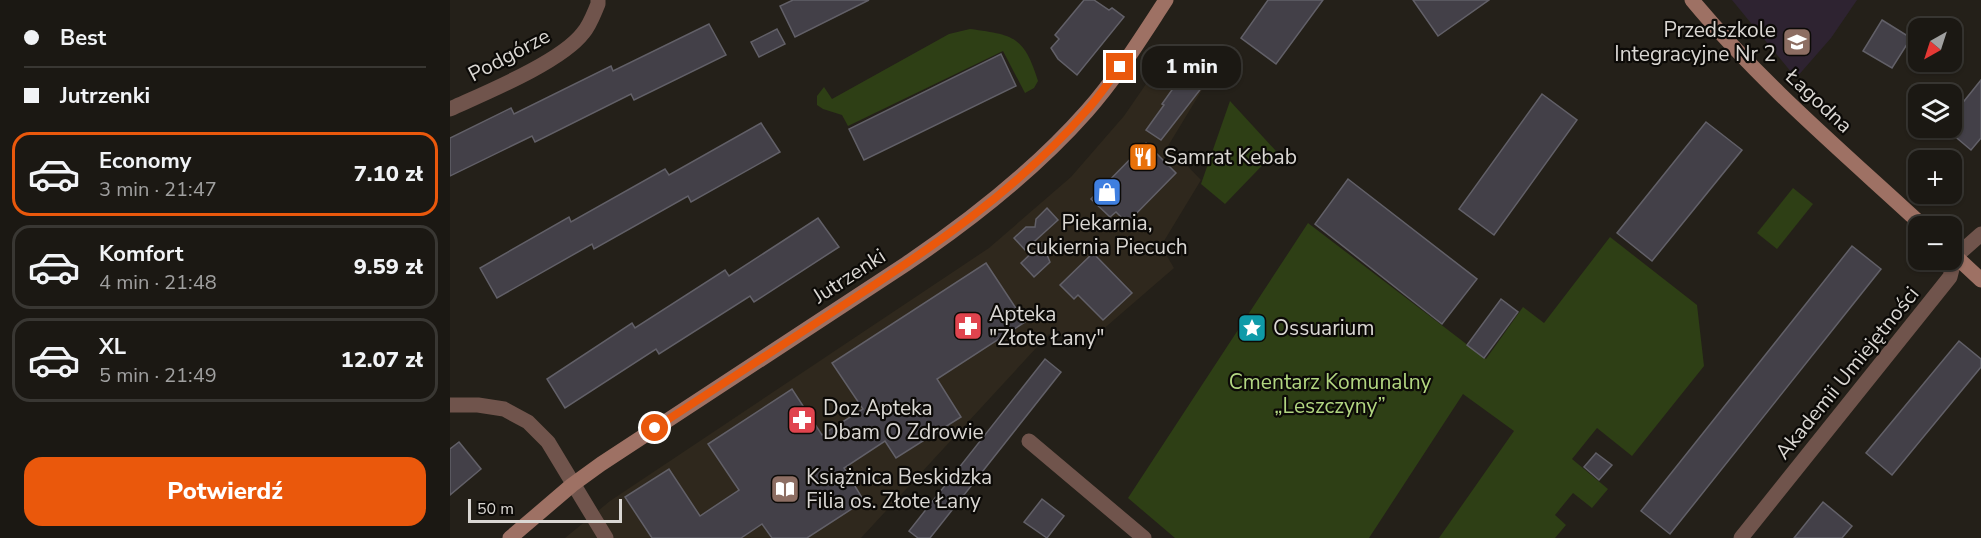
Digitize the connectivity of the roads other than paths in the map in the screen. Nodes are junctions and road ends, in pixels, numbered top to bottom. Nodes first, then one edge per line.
1 (1166, 0) edge
2 (1692, 0) edge
3 (598, 2) edge
4 (450, 109) edge
5 (1912, 216) edge
6 (1981, 234) edge
7 (1962, 248) edge
8 (1962, 263) edge
9 (1951, 270) edge
10 (1981, 280) edge
11 (450, 405) edge
12 (1029, 441) dead end
13 (572, 485) junction
14 (510, 538) edge
15 (606, 538) edge
16 (1144, 538) edge
17 (1742, 538) edge

1 - 13 street, Jutrzenki
2 - 5 street, Łagodna
3 - 4 street, Podgórze
6 - 7 street, Akademii Umiejętności
8 - 10 street
9 - 17 street, Akademii Umiejętności
11 - 13 street
12 - 16 street
13 - 14 street, Jutrzenki
13 - 15 street

